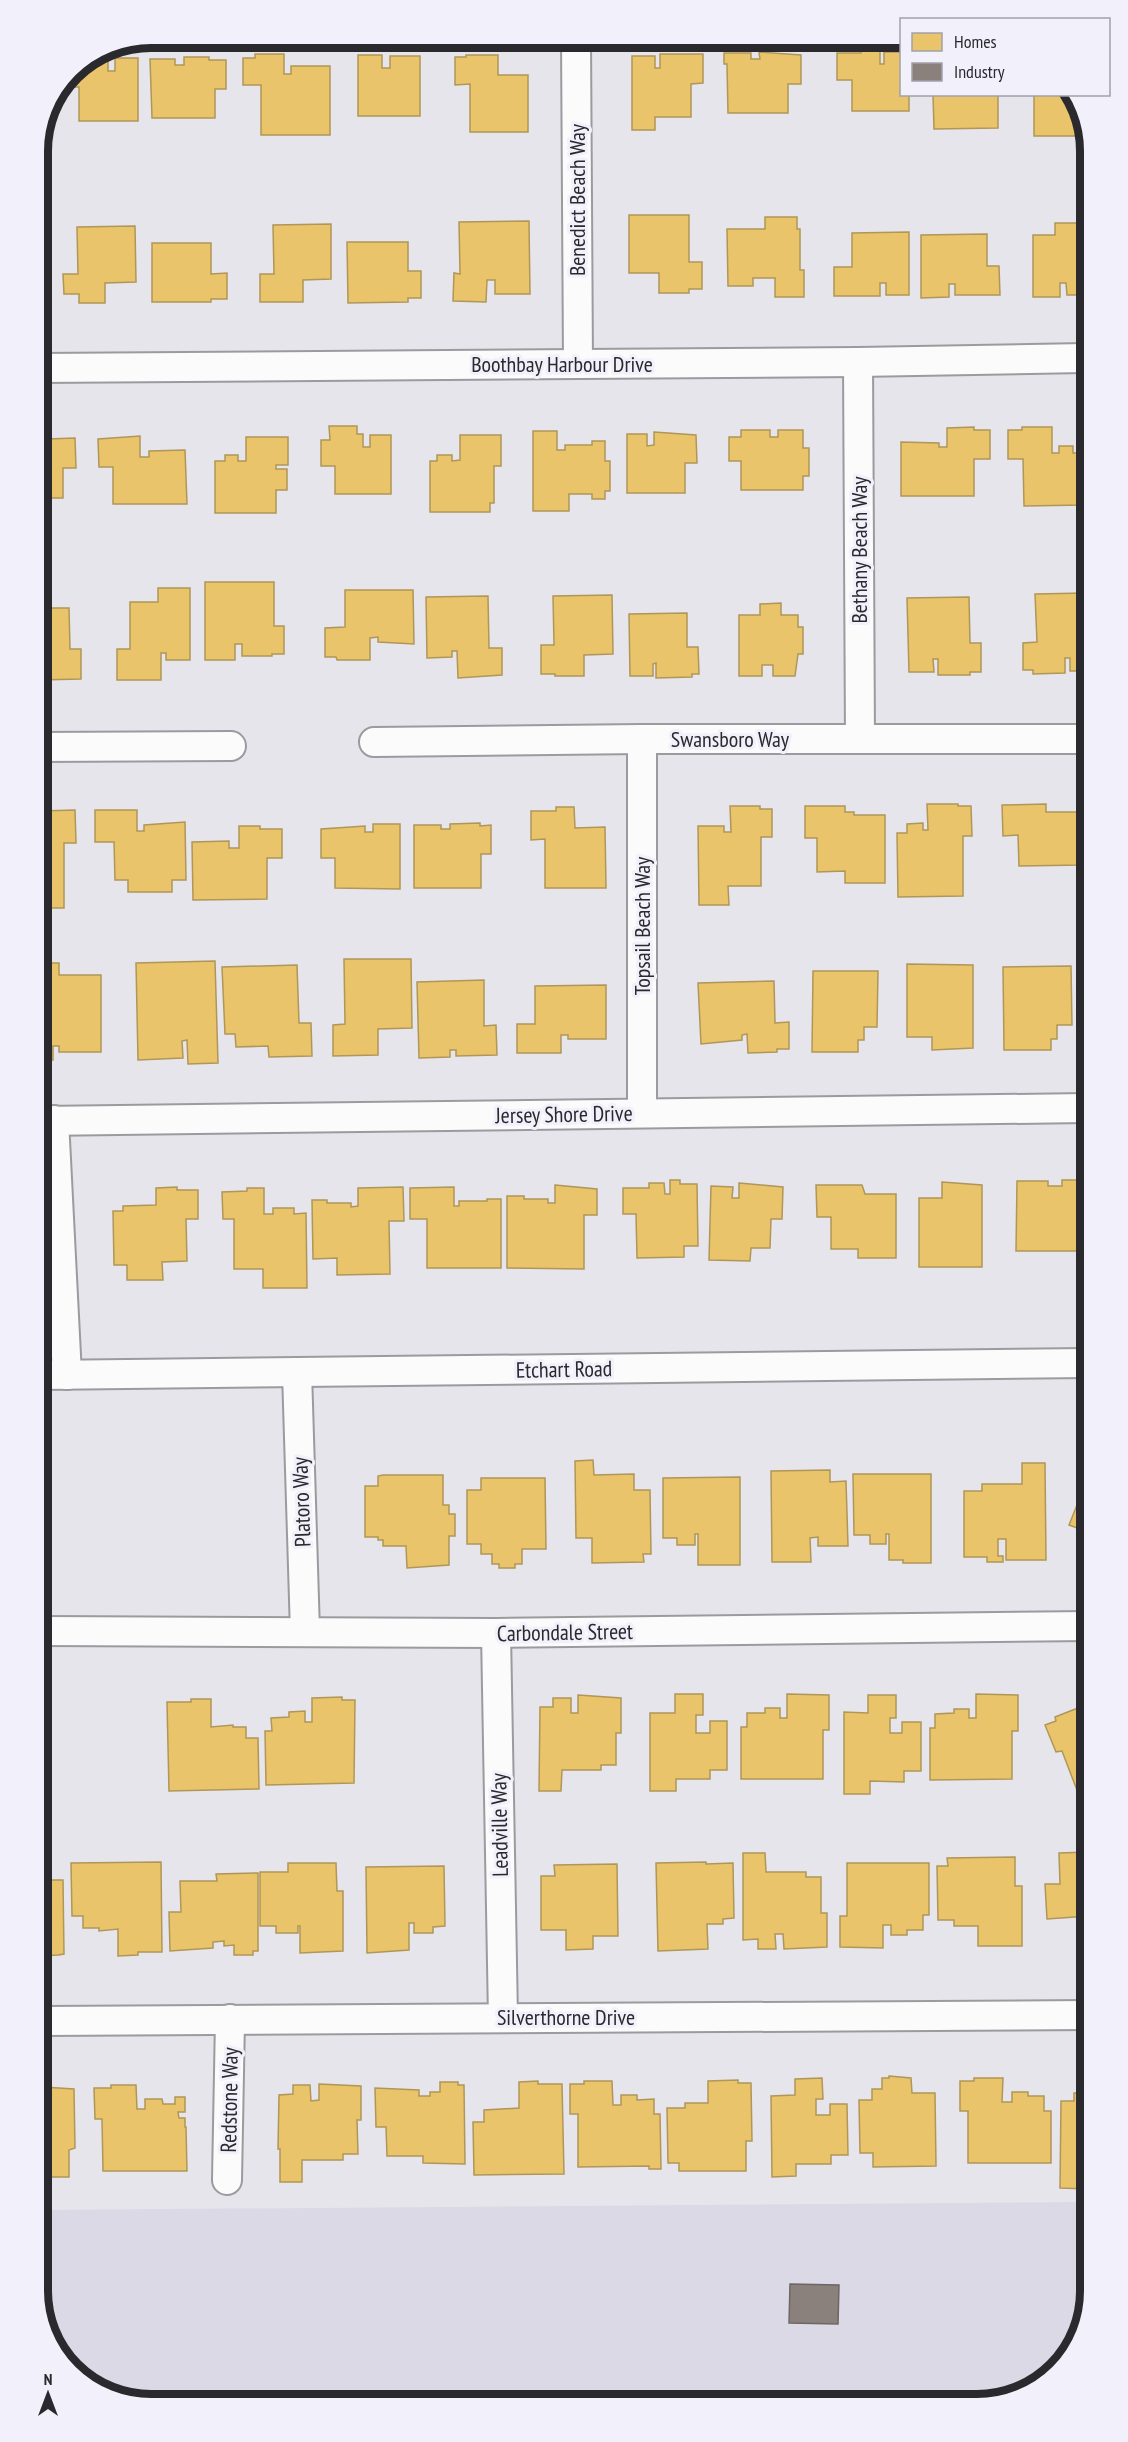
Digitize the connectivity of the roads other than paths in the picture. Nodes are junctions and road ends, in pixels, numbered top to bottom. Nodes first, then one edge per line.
1 (576, 48) edge
2 (1080, 358) edge
3 (858, 362) junction
4 (578, 363) junction
5 (48, 368) edge
6 (642, 738) junction
7 (860, 738) junction
8 (1080, 738) edge
9 (374, 742) dead end
10 (231, 746) dead end
11 (48, 747) edge
12 (1080, 1108) edge
13 (642, 1113) junction
14 (48, 1121) edge
15 (48, 1157) edge
16 (1080, 1363) edge
17 (297, 1372) junction
18 (54, 1375) edge
19 (1080, 1626) edge
20 (48, 1630) edge
21 (305, 1632) junction
22 (496, 1633) junction
23 (1080, 2014) edge
24 (503, 2018) junction
25 (230, 2019) junction
26 (48, 2021) edge
27 (227, 2180) dead end

1 - 4 street, Benedict Beach Way
2 - 3 street, Boothbay Harbour Drive
3 - 4 street, Boothbay Harbour Drive
3 - 7 street, Bethany Beach Way
4 - 5 street, Boothbay Harbour Drive
6 - 7 street, Swansboro Way
6 - 9 street, Swansboro Way
6 - 13 street, Topsail Beach Way
7 - 8 street, Swansboro Way
10 - 11 street
12 - 13 street, Jersey Shore Drive
13 - 14 street, Jersey Shore Drive
15 - 18 street
16 - 17 street, Etchart Road
17 - 18 street, Etchart Road
17 - 21 street, Platoro Way
19 - 22 street, Carbondale Street
20 - 21 street, Carbondale Street
21 - 22 street, Carbondale Street
22 - 24 street, Leadville Way
23 - 24 street, Silverthorne Drive
24 - 25 street, Silverthorne Drive
25 - 26 street, Silverthorne Drive
25 - 27 street, Redstone Way

